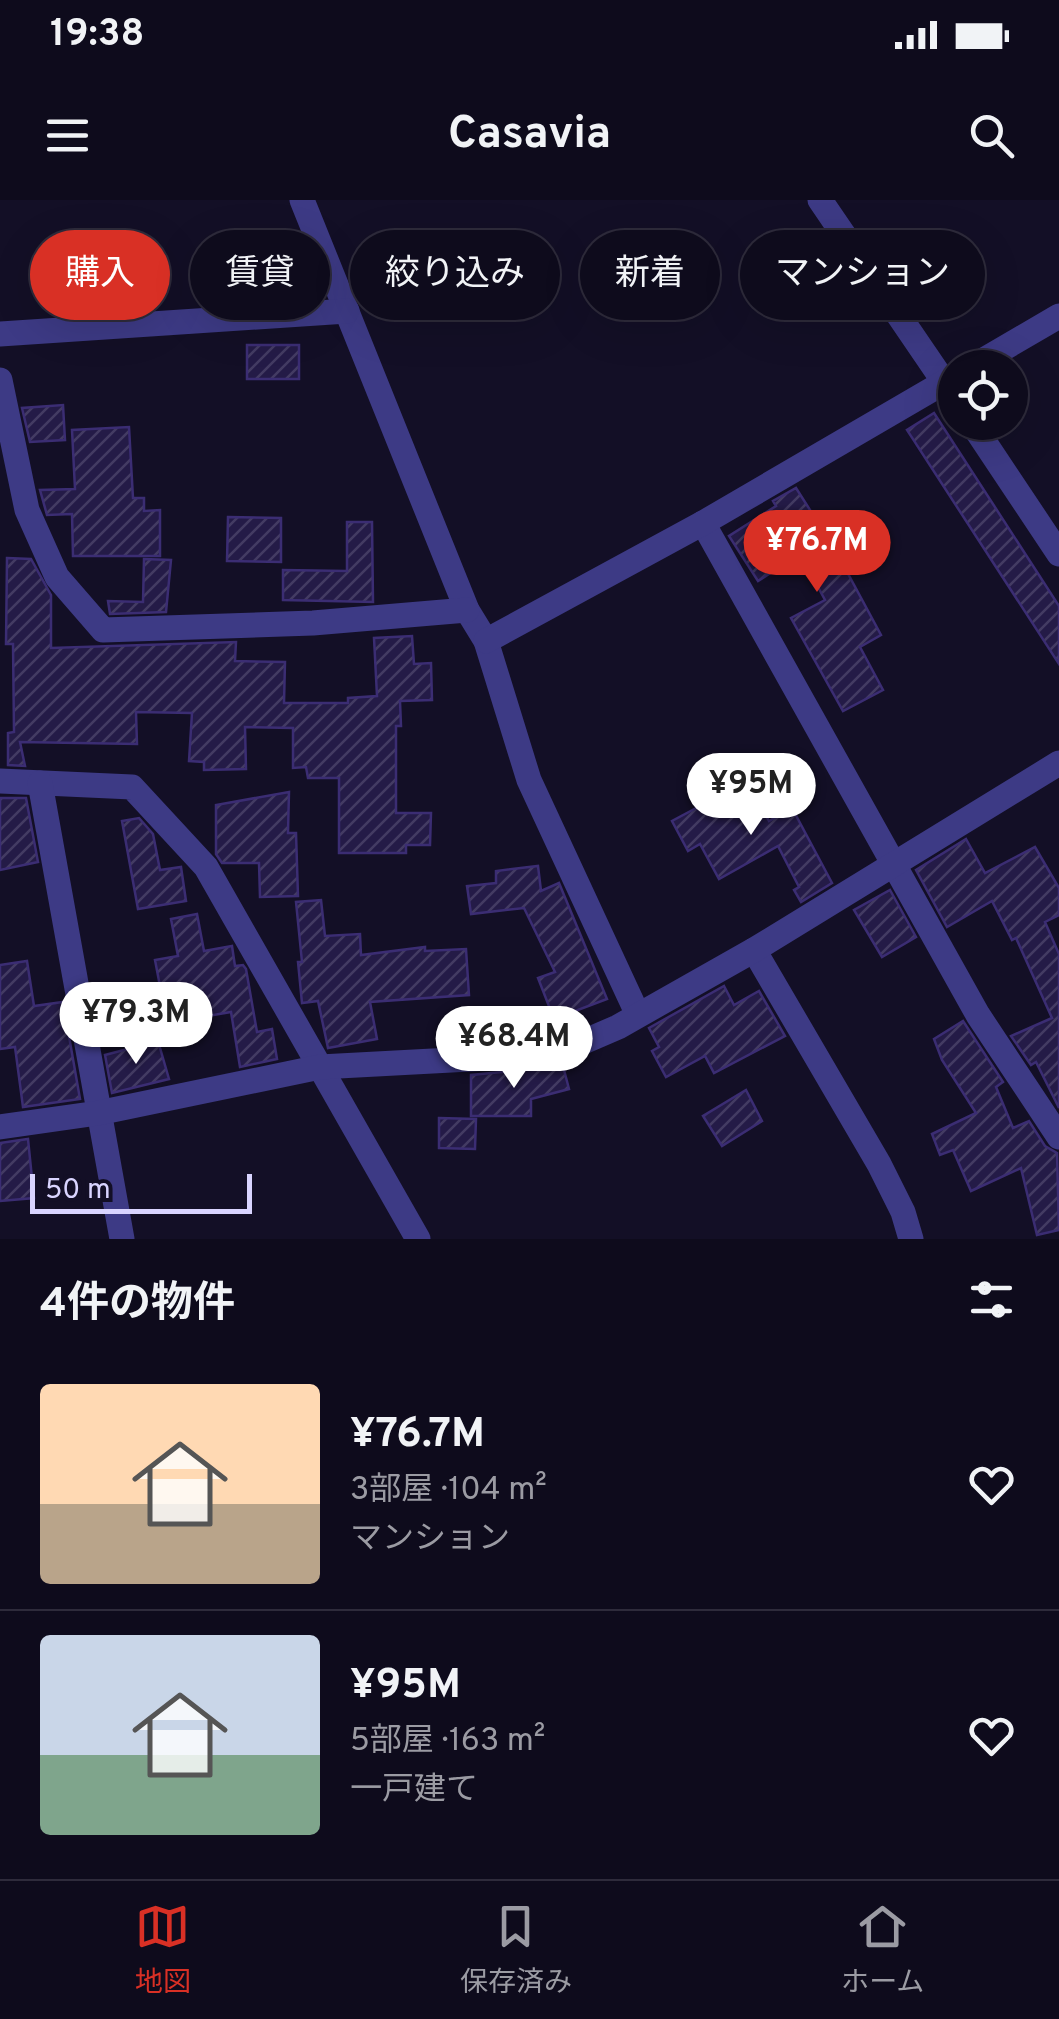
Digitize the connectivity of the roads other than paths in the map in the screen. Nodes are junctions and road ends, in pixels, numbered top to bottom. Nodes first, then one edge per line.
1 (302, 200) edge
2 (820, 200) edge
3 (347, 311) junction
4 (1059, 316) edge
5 (0, 334) edge
6 (1001, 350) edge
7 (938, 368) edge
8 (0, 380) edge
9 (938, 393) edge
10 (983, 440) edge
11 (703, 524) junction
12 (1059, 554) edge
13 (467, 610) junction
14 (486, 641) junction
15 (1059, 762) edge
16 (1, 783) edge
17 (40, 783) junction
18 (894, 861) junction
19 (754, 950) junction
20 (638, 1015) junction
21 (320, 1067) junction
22 (98, 1113) junction
23 (0, 1127) edge
24 (1059, 1136) edge
25 (122, 1239) edge
26 (418, 1239) edge
27 (912, 1239) edge

1 - 3 street
2 - 7 street
3 - 5 street
3 - 13 street
4 - 6 street
8 - 13 street
9 - 11 street
10 - 12 street
11 - 14 street
11 - 18 street
13 - 14 street
14 - 20 street
15 - 18 street
16 - 17 street
17 - 21 street
17 - 22 street
18 - 19 street
18 - 24 street
19 - 20 street
19 - 27 street
20 - 21 street
21 - 22 street
21 - 26 street
22 - 23 street
22 - 25 street

